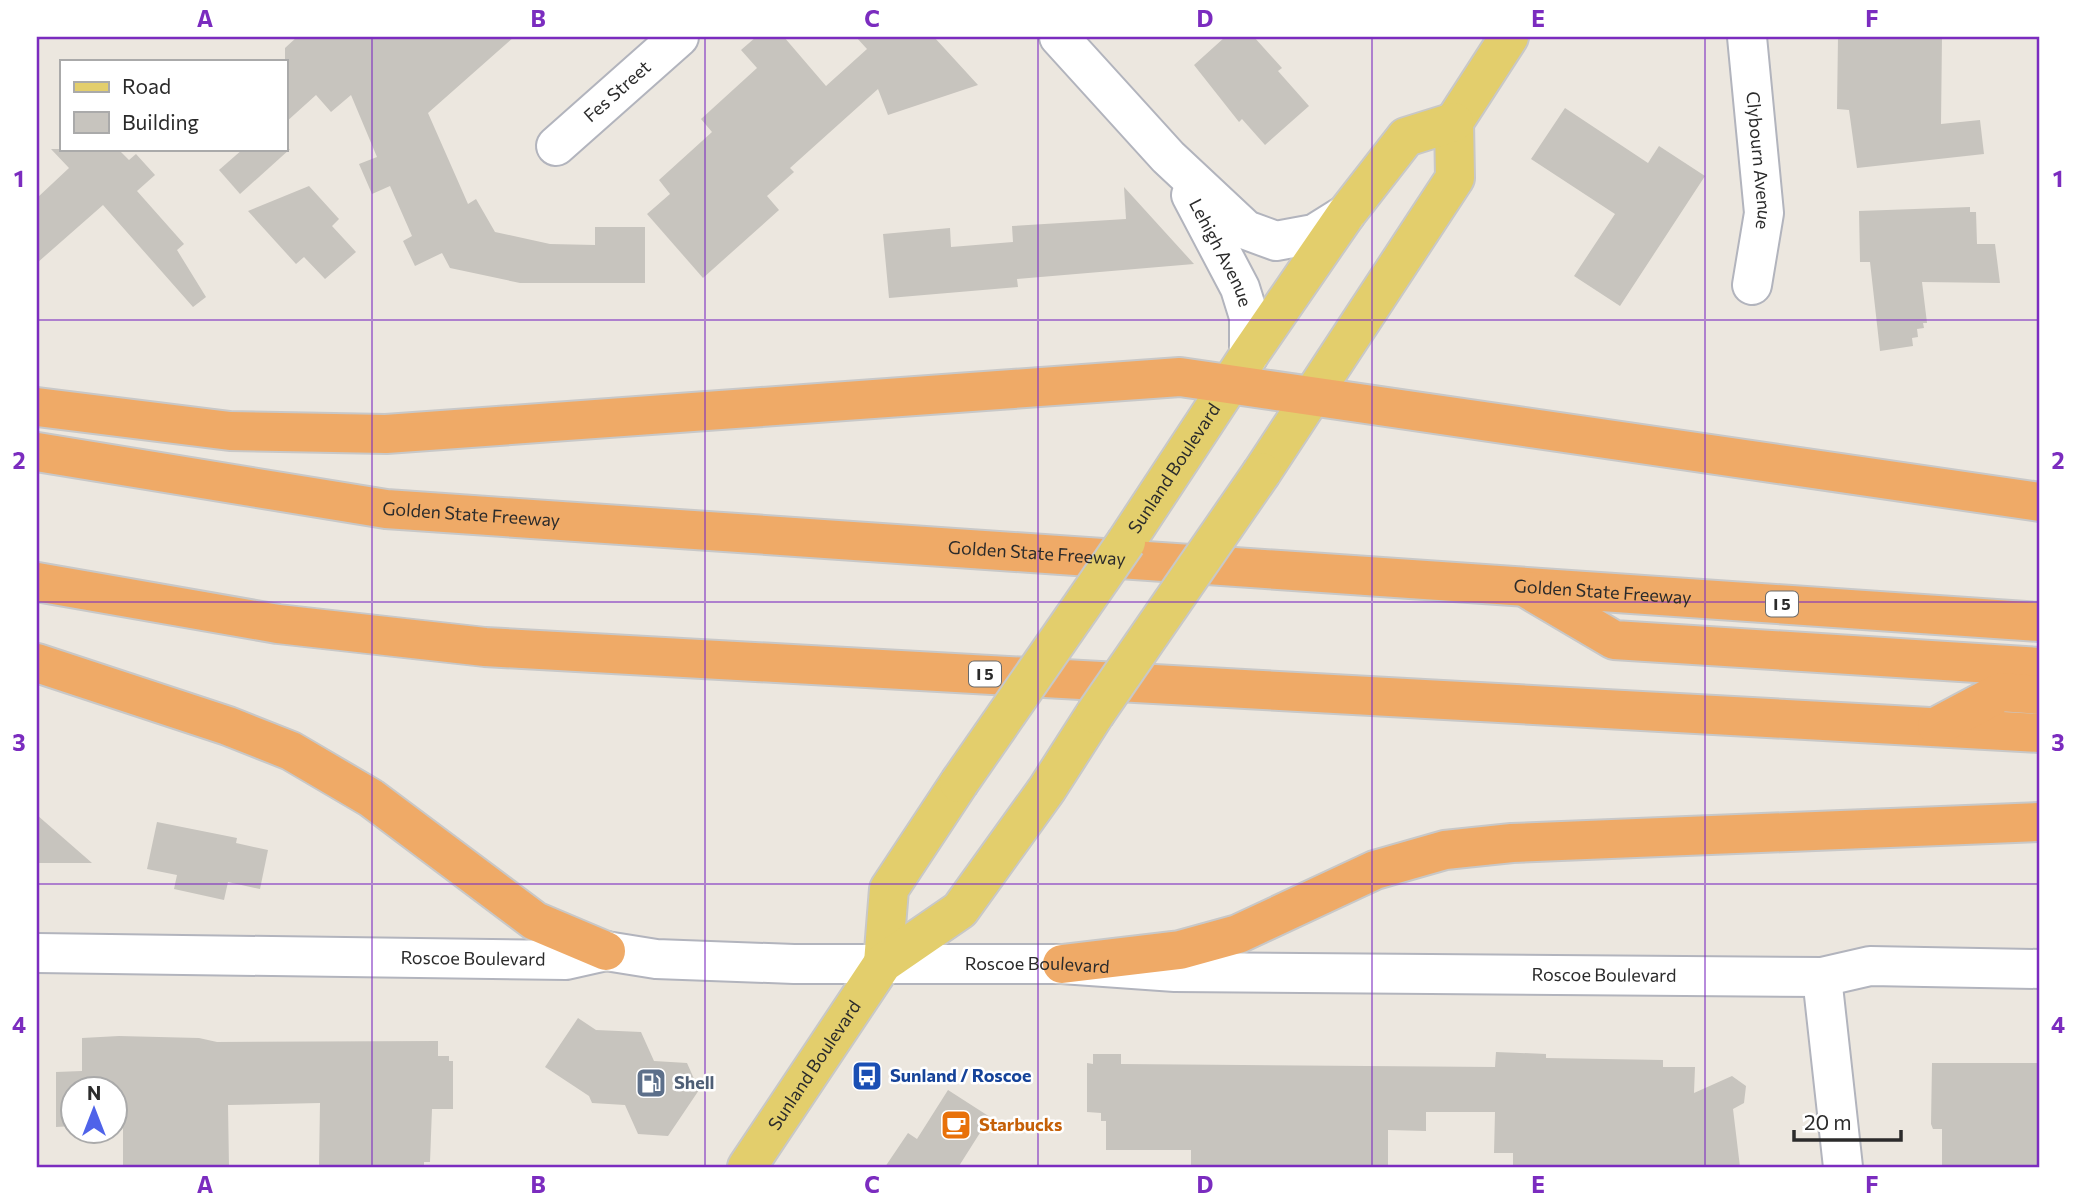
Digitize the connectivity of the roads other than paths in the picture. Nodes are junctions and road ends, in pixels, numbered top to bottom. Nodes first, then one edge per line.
1 (679, 37) edge
2 (1059, 37) edge
3 (1509, 37) edge
4 (1747, 37) edge
5 (1454, 122) junction
6 (556, 146) dead end
7 (1168, 157) junction
8 (1346, 214) junction
9 (1752, 285) dead end
10 (1238, 371) junction
11 (1314, 395) junction
12 (37, 407) edge
13 (37, 452) edge
14 (2040, 502) edge
15 (37, 582) edge
16 (1523, 587) junction
17 (2040, 622) edge
18 (37, 663) edge
19 (2040, 667) edge
20 (2040, 695) edge
21 (1937, 726) junction
22 (2040, 733) edge
23 (2040, 822) edge
24 (606, 951) junction
25 (37, 953) edge
26 (883, 963) junction
27 (1062, 964) junction
28 (2040, 970) edge
29 (1822, 976) junction
30 (747, 1167) edge
31 (1843, 1167) edge

1 - 6 street, Fes Street
2 - 7 street, Lehigh Avenue
3 - 5 main road
4 - 9 street, Clybourn Avenue
5 - 8 main road, Sunland Boulevard
5 - 11 main road, Sunland Boulevard
7 - 8 street, Lehigh Avenue
7 - 10 street, Lehigh Avenue
8 - 10 main road, Sunland Boulevard
10 - 11 highway
10 - 12 highway
10 - 26 main road, Sunland Boulevard, bridge
11 - 14 highway
11 - 26 main road, Sunland Boulevard, bridge
13 - 16 highway, Golden State Freeway / I 5
15 - 21 highway, I 5
16 - 17 highway, Golden State Freeway / I 5
16 - 19 highway
18 - 24 highway
20 - 21 highway
21 - 22 highway, I 5
23 - 27 highway
24 - 25 street, Roscoe Boulevard
24 - 26 street, Roscoe Boulevard
26 - 27 street, Roscoe Boulevard
26 - 30 main road, Sunland Boulevard
27 - 29 street, Roscoe Boulevard
28 - 29 street, Roscoe Boulevard
29 - 31 street

